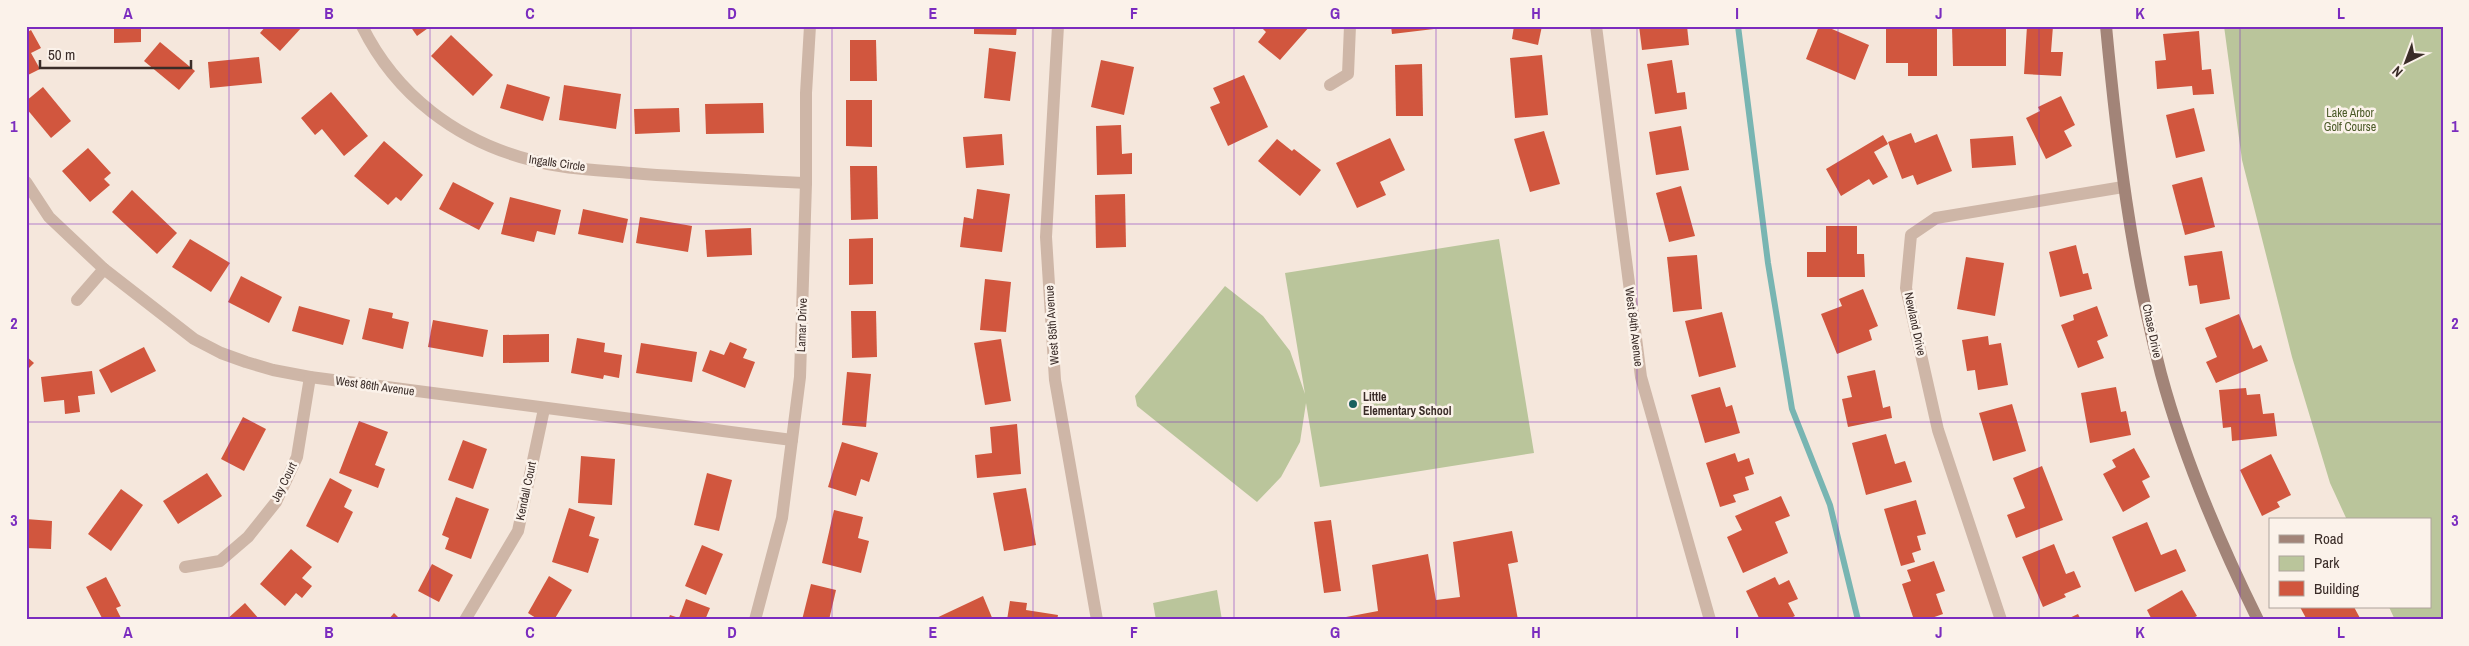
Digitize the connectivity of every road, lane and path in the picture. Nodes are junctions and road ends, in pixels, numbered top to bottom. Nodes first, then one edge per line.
1 (362, 26) edge
2 (810, 26) edge
3 (1058, 26) edge
4 (1350, 26) edge
5 (1596, 26) edge
6 (2106, 26) edge
7 (1330, 85) dead end
8 (26, 182) edge
9 (806, 183) junction
10 (2123, 187) junction
11 (104, 269) junction
12 (77, 300) dead end
13 (310, 377) junction
14 (544, 409) junction
15 (792, 440) junction
16 (185, 567) dead end
17 (465, 620) edge
18 (755, 620) edge
19 (1097, 620) edge
20 (1710, 620) edge
21 (2001, 620) edge
22 (2258, 620) edge

1 - 9 street, Ingalls Circle
2 - 9 street, Lamar Drive
3 - 19 street, West 85th Avenue
4 - 7 street
5 - 20 street, West 84th Avenue
6 - 10 street, Chase Drive
8 - 11 street, West 86th Avenue
9 - 15 street, Lamar Drive
10 - 21 street, Newland Drive
10 - 22 street, Chase Drive
11 - 12 street
11 - 13 street, West 86th Avenue
13 - 14 street, West 86th Avenue
13 - 16 street, Jay Court
14 - 15 street, West 86th Avenue
14 - 17 street, Kendall Court
15 - 18 street, Lamar Drive

